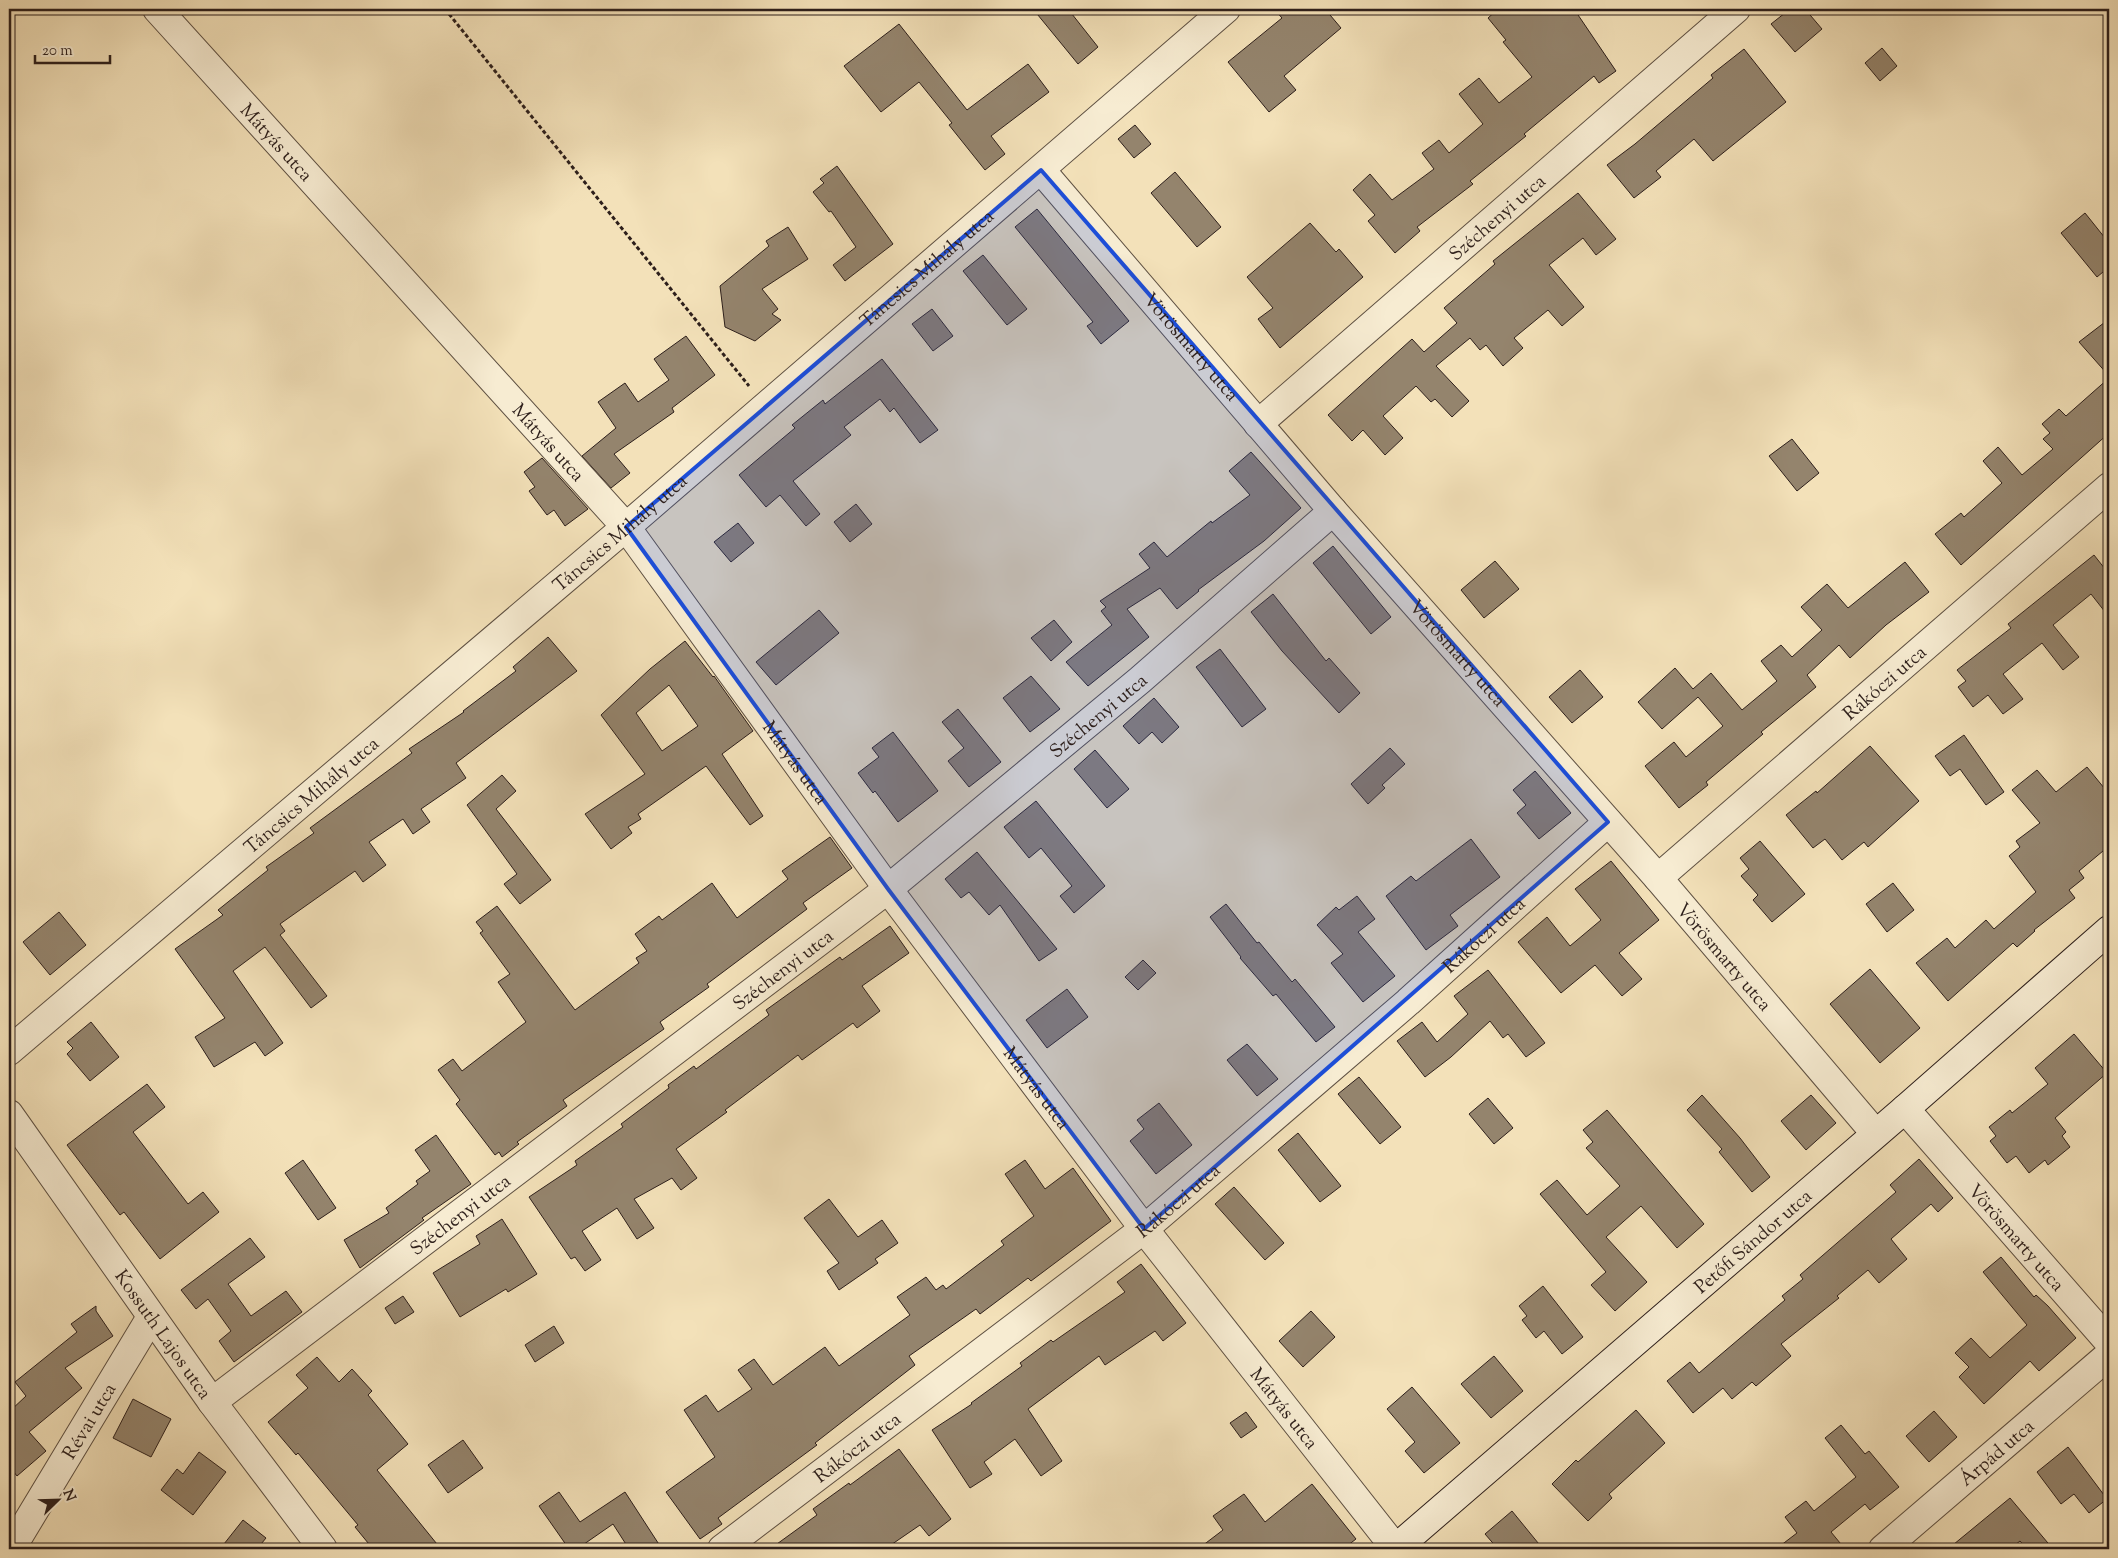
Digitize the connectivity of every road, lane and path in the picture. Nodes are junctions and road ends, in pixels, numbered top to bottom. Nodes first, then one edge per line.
1 (157, 9) edge
2 (445, 9) edge
3 (1226, 9) edge
4 (1736, 9) edge
5 (1040, 170) junction
6 (765, 406) junction
7 (1258, 424) junction
8 (2109, 487) edge
9 (1333, 511) junction
10 (626, 526) junction
11 (1608, 822) junction
12 (1658, 878) junction
13 (888, 889) junction
14 (2109, 930) edge
15 (9, 1050) edge
16 (1904, 1109) junction
17 (9, 1114) edge
18 (1875, 1133) junction
19 (1144, 1229) junction
20 (151, 1317) junction
21 (2109, 1342) edge
22 (2109, 1355) edge
23 (212, 1402) junction
24 (11, 1549) edge
25 (323, 1549) edge
26 (722, 1549) edge
27 (1396, 1549) edge
28 (1883, 1549) edge

1 - 10 street, Mátyás utca
2 - 6 path
3 - 5 street, Táncsics Mihály utca
4 - 7 street, Széchenyi utca
5 - 6 street, Táncsics Mihály utca
5 - 7 street, Vörösmarty utca
6 - 10 street, Táncsics Mihály utca
7 - 9 street, Vörösmarty utca
8 - 12 street, Rákóczi utca
9 - 11 street, Vörösmarty utca
9 - 13 street, Széchenyi utca
10 - 13 street, Mátyás utca
10 - 15 street, Táncsics Mihály utca
11 - 12 street, Vörösmarty utca
11 - 19 street, Rákóczi utca
12 - 18 street, Vörösmarty utca
13 - 19 street, Mátyás utca
13 - 23 street, Széchenyi utca
14 - 16 street, Petőfi Sándor utca
16 - 18 street, Petőfi Sándor utca
16 - 21 street, Vörösmarty utca
17 - 20 street, Kossuth Lajos utca
18 - 27 street, Petőfi Sándor utca
19 - 26 street, Rákóczi utca
19 - 27 street, Mátyás utca
20 - 23 street, Kossuth Lajos utca
20 - 24 street, Révai utca
22 - 28 street, Árpád utca
23 - 25 street, Kossuth Lajos utca

